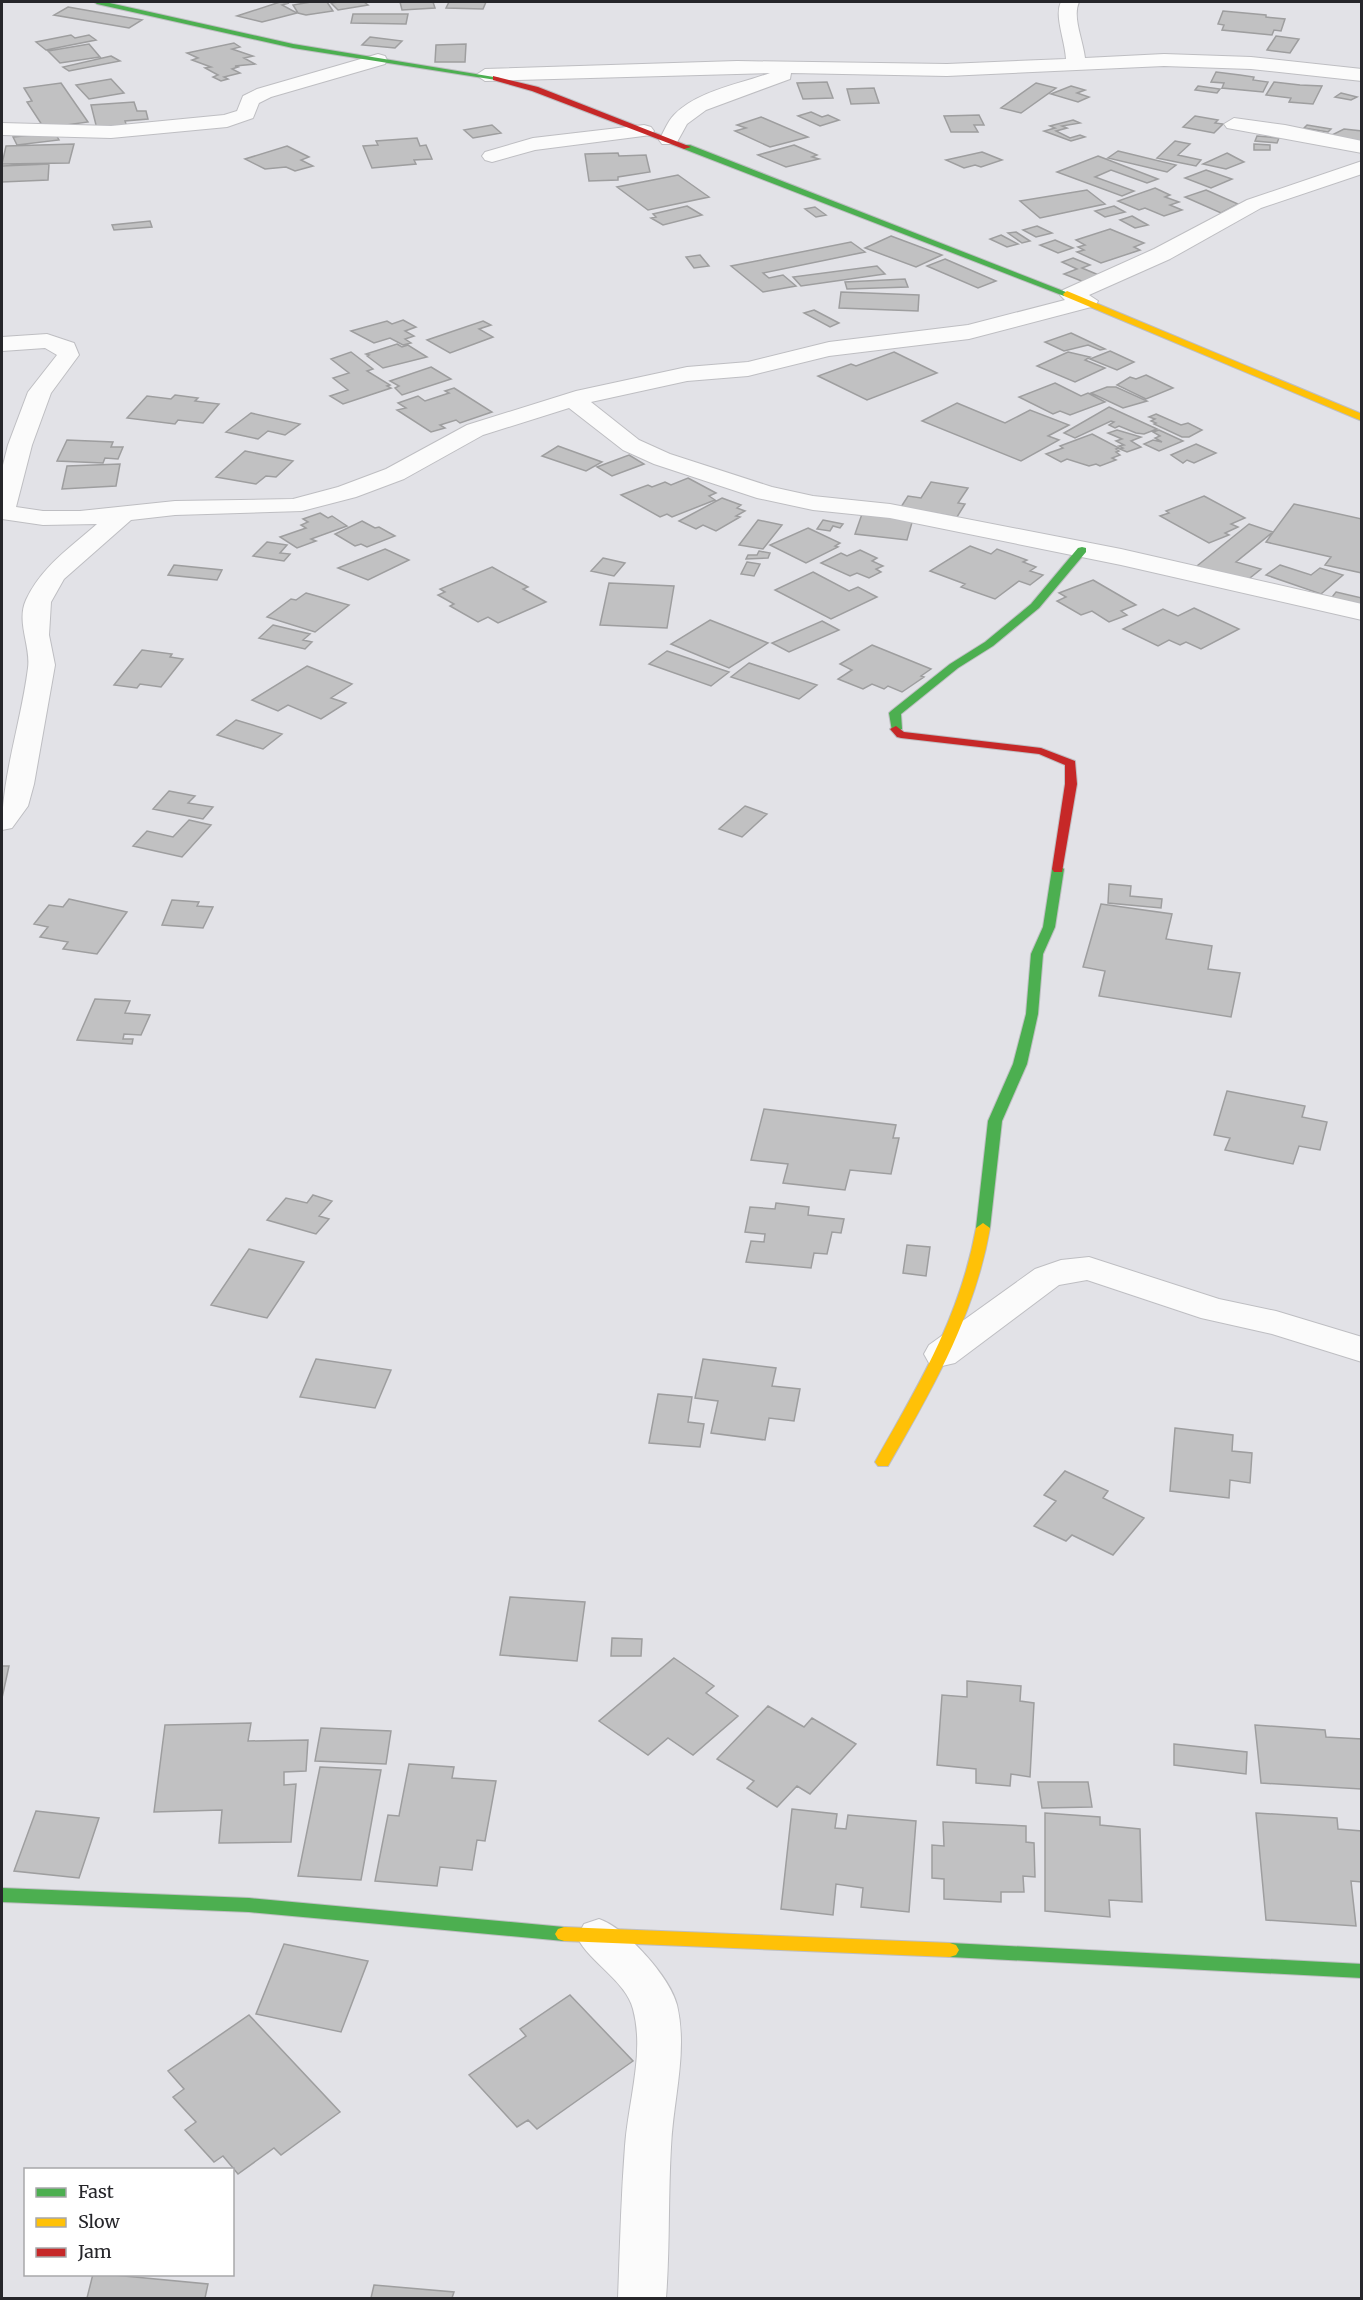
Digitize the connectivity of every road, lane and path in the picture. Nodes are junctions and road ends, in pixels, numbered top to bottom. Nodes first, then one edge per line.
1 (97, 2) edge
2 (1070, 2) edge
3 (378, 60) junction
4 (1076, 64) junction
5 (802, 68) junction
6 (485, 75) junction
7 (1362, 75) edge
8 (1234, 124) dead end
9 (2, 129) edge
10 (644, 131) junction
11 (669, 140) junction
12 (1362, 147) edge
13 (492, 156) dead end
14 (1362, 167) edge
15 (1079, 298) junction
16 (2, 344) edge
17 (573, 399) junction
18 (1362, 418) edge
19 (2, 512) edge
20 (123, 514) junction
21 (1083, 550) junction
22 (1362, 612) edge
23 (2, 822) edge
24 (1362, 1350) edge
25 (942, 1354) junction
26 (883, 1462) dead end
27 (2, 1894) edge
28 (599, 1937) junction
29 (1362, 1971) edge
30 (642, 2298) edge

1 - 3 street
2 - 4 street
3 - 6 street
3 - 9 street
4 - 5 street
4 - 7 street
5 - 6 street
5 - 11 street
6 - 10 street
8 - 12 street
10 - 11 street
10 - 13 street
11 - 15 street
14 - 15 street
15 - 17 street
15 - 18 street
16 - 19 street
17 - 20 street
17 - 21 street
19 - 20 street
20 - 23 street
21 - 22 street
21 - 25 street
24 - 25 street
25 - 26 street
27 - 28 street
28 - 29 street
28 - 30 street

